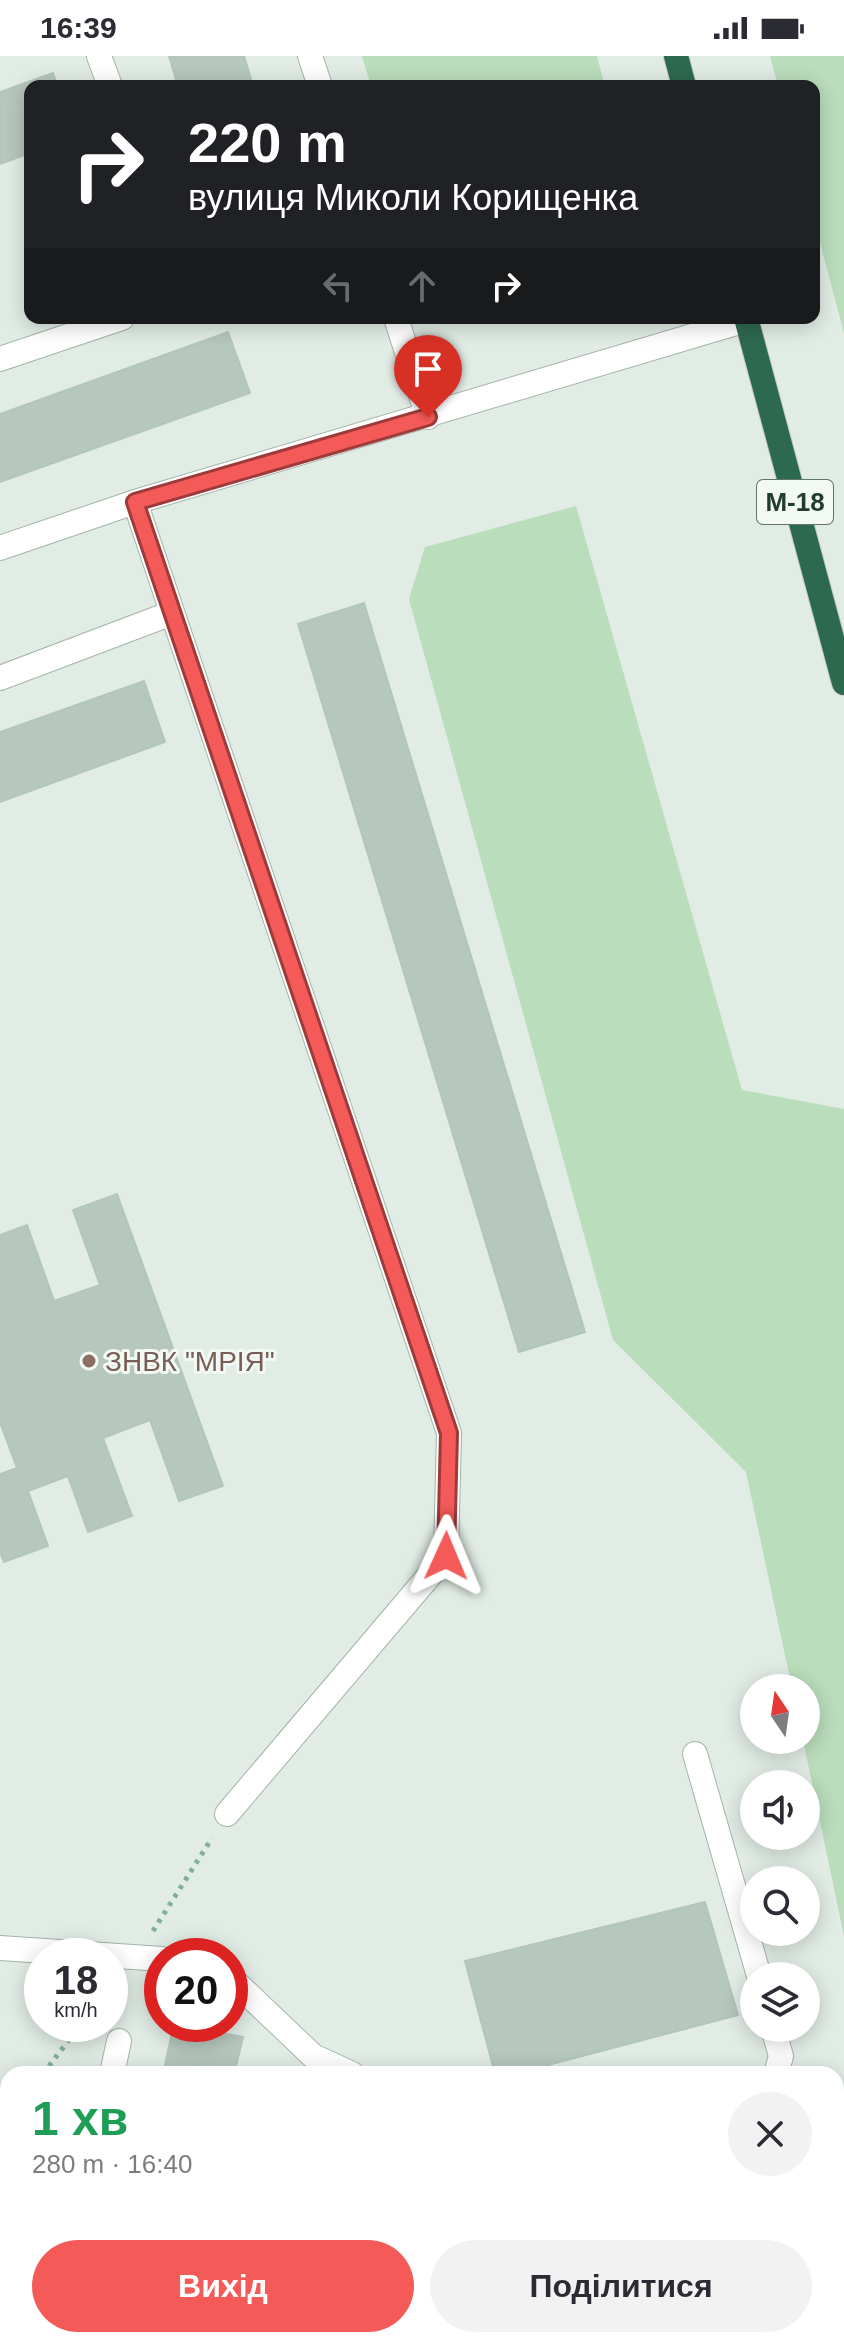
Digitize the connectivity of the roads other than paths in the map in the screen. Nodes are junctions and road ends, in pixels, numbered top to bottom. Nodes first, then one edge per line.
1 (99, 56) edge
2 (310, 56) edge
3 (676, 56) edge
4 (108, 80) edge
5 (318, 80) edge
6 (682, 80) edge
7 (104, 324) edge
8 (398, 324) edge
9 (730, 324) edge
10 (747, 324) edge
11 (0, 359) edge
12 (428, 417) junction
13 (135, 502) junction
14 (0, 548) edge
15 (172, 613) junction
16 (0, 678) edge
17 (844, 683) edge
18 (695, 1754) dead end
19 (227, 1814) road end
20 (0, 1948) edge
21 (144, 1957) edge
22 (755, 1962) edge
23 (248, 1994) edge
24 (119, 2042) edge
25 (777, 2042) edge
26 (114, 2066) edge
27 (335, 2066) edge
28 (778, 2066) edge

1 - 4 street
2 - 5 street
3 - 6 highway
7 - 11 street
8 - 12 street
9 - 12 street
10 - 17 highway, М-18
12 - 13 street
13 - 14 street
13 - 15 street
15 - 16 street
15 - 19 street
18 - 22 street
20 - 21 street
23 - 27 street
24 - 26 street
25 - 28 street

